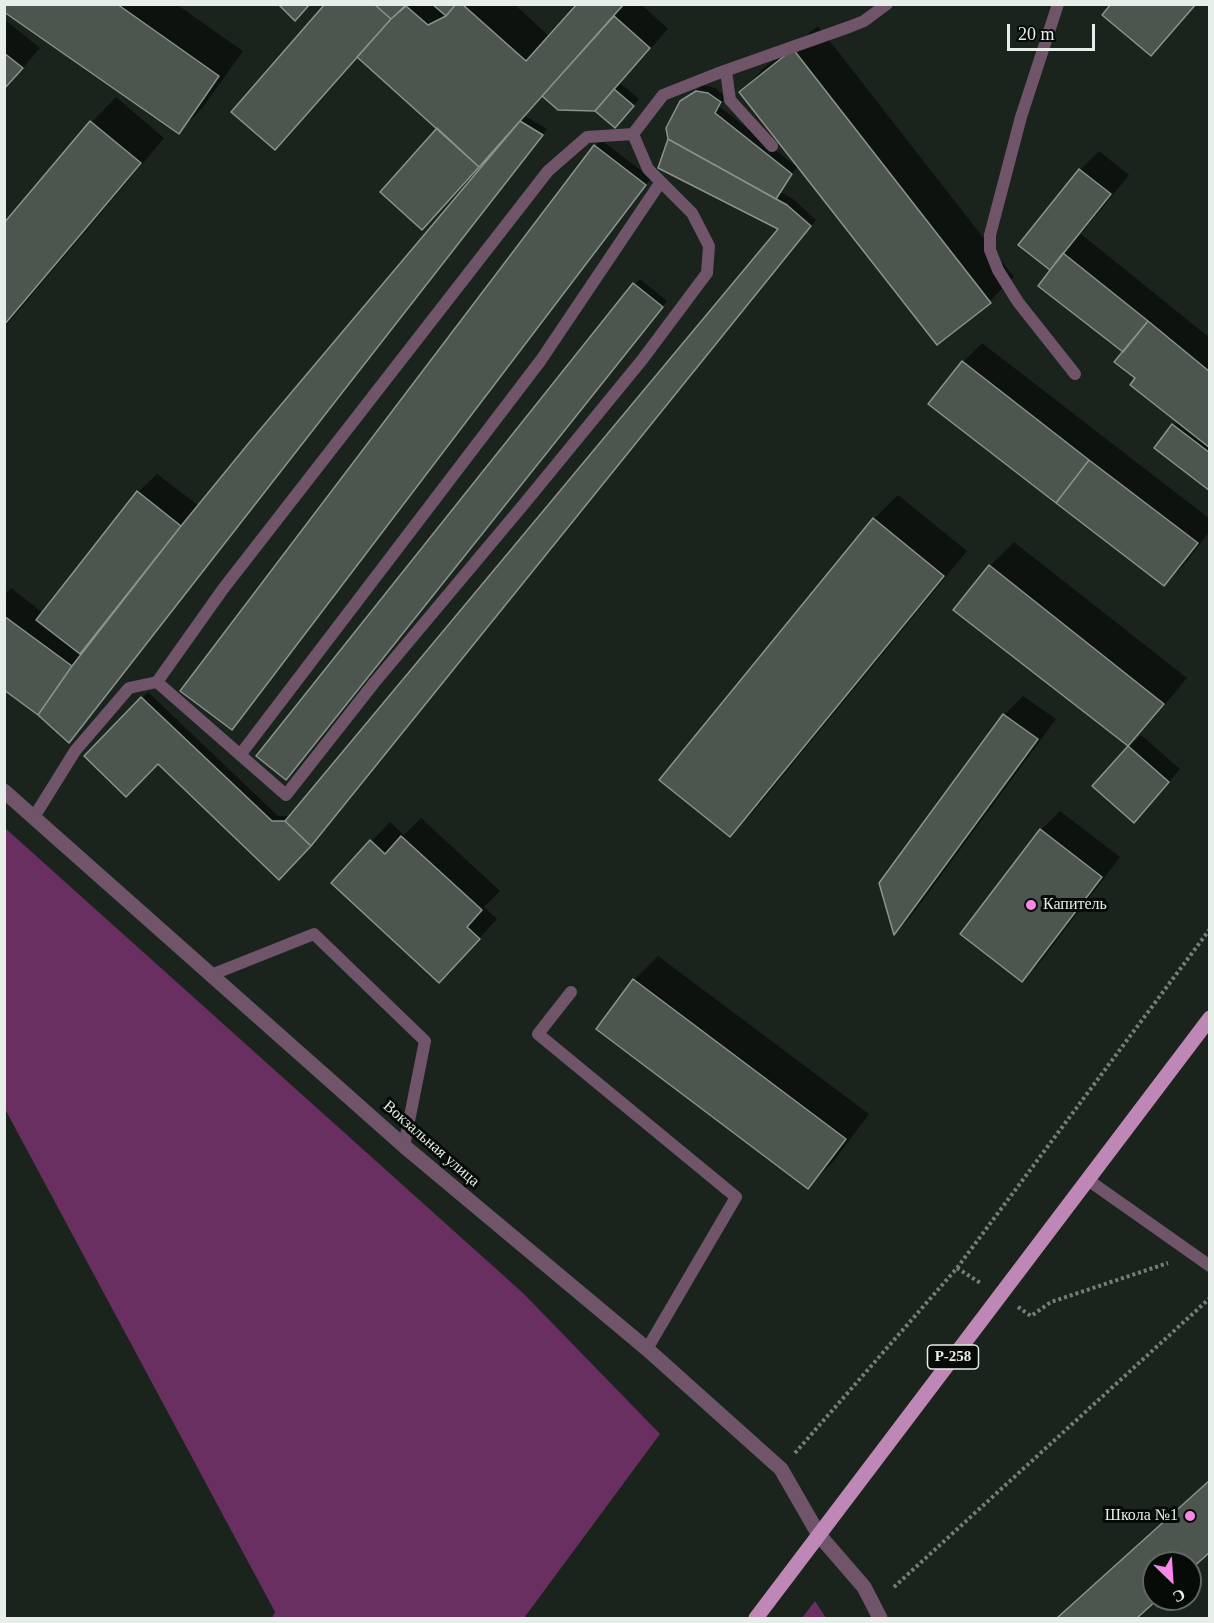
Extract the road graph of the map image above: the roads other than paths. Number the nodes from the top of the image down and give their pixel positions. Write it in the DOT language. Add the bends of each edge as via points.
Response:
graph roads {
  1 [pos="887,4"];
  2 [pos="1058,4"];
  3 [pos="726,71"];
  4 [pos="633,134"];
  5 [pos="772,146"];
  6 [pos="660,183"];
  7 [pos="1075,374"];
  8 [pos="157,682"];
  9 [pos="240,755"];
  10 [pos="4,791"];
  11 [pos="34,817"];
  12 [pos="211,975"];
  13 [pos="571,992"];
  14 [pos="1209,1018"];
  15 [pos="404,1146"];
  16 [pos="1088,1180"];
  17 [pos="1209,1265"];
  18 [pos="647,1349"];
  19 [pos="819,1534"];
  20 [pos="756,1618"];
  21 [pos="881,1618"];
  1 -- 3 [label="lane" via="864,21"];
  2 -- 7 [label="lane" via="1021,117 990,235 990,250 1018,302"];
  3 -- 4 [label="lane" via="663,95"];
  3 -- 5 [label="lane" via="730,100"];
  4 -- 6 [label="lane" via="648,169"];
  4 -- 8 [label="lane" via="587,137 548,171 223,589"];
  6 -- 9 [label="lane" via="541,360"];
  6 -- 9 [label="lane" via="692,213 709,246 707,273 694,291 286,795"];
  8 -- 9 [label="lane"];
  8 -- 11 [label="lane" via="129,688 75,751"];
  10 -- 11 [label="street, Вокзальная улица"];
  11 -- 12 [label="street, Вокзальная улица"];
  12 -- 15 [label="street, Вокзальная улица"];
  12 -- 15 [label="lane" via="314,934 425,1041"];
  13 -- 18 [label="lane" via="538,1034 736,1197"];
  14 -- 16 [label="main road, Р-258"];
  15 -- 18 [label="street, Вокзальная улица"];
  16 -- 17 [label="lane"];
  16 -- 19 [label="main road, Р-258"];
  18 -- 19 [label="street, Вокзальная улица" via="781,1469"];
  19 -- 20 [label="main road, Р-258"];
  19 -- 21 [label="street, Вокзальная улица" via="864,1587"];
}
